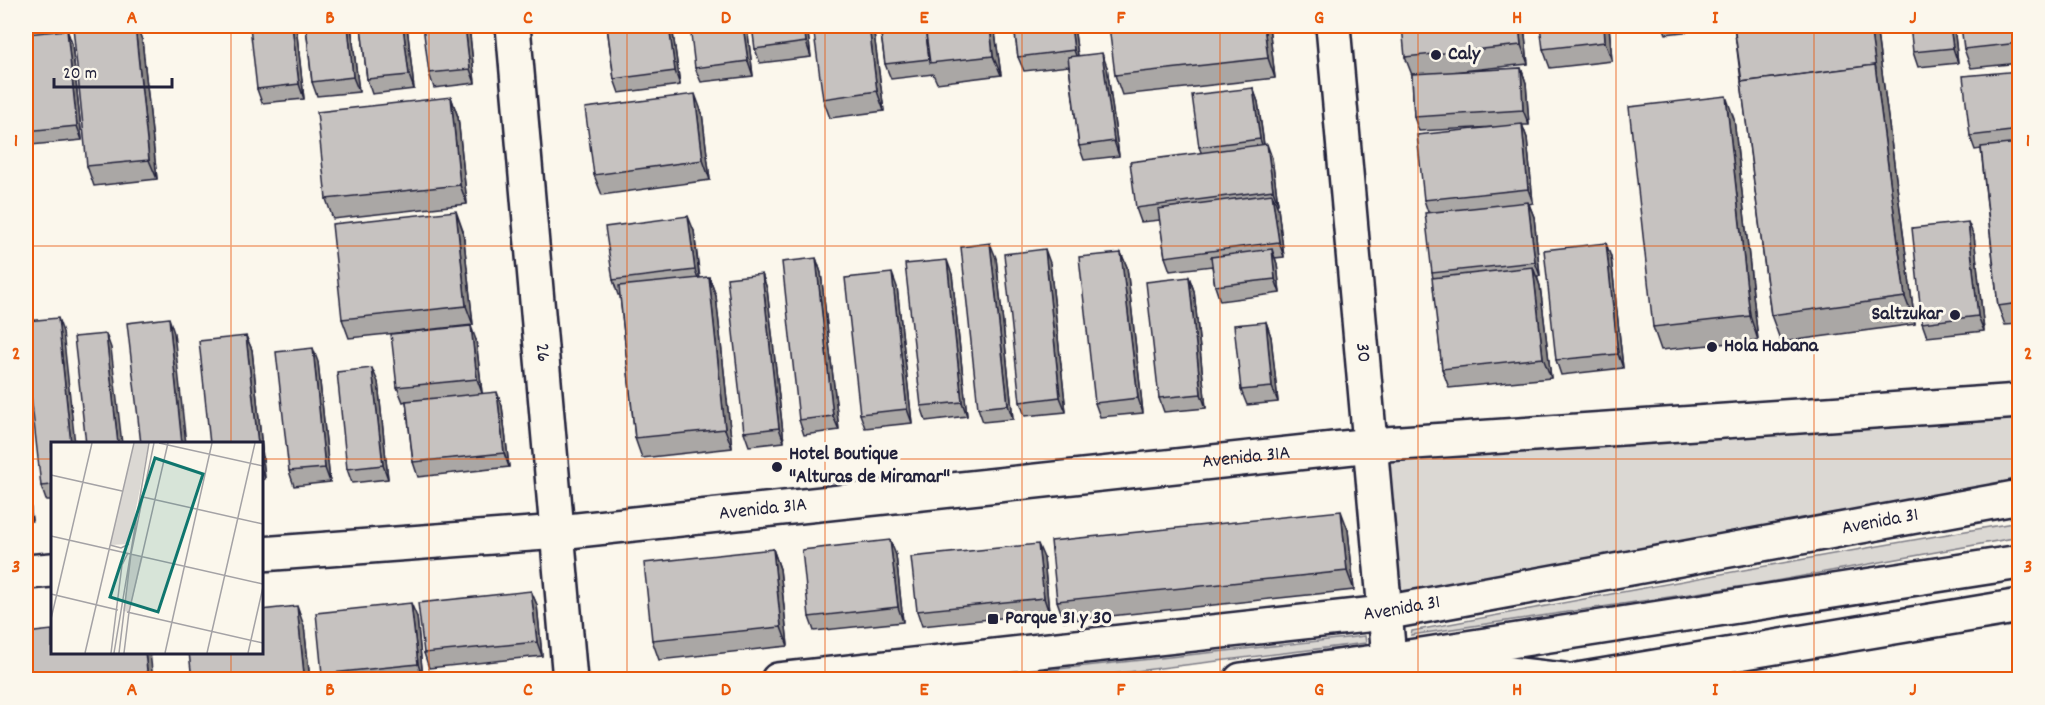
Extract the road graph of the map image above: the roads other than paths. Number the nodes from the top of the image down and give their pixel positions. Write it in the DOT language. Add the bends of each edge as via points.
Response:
graph roads {
  1 [pos="513,26"];
  2 [pos="1333,26"];
  3 [pos="2019,401"];
  4 [pos="1371,445"];
  5 [pos="2019,496"];
  6 [pos="559,531"];
  7 [pos="262,554"];
  8 [pos="2019,562"];
  9 [pos="51,570"];
  10 [pos="26,572"];
  11 [pos="2019,606"];
  12 [pos="1384,613"];
  13 [pos="1390,670"];
  14 [pos="1253,679"];
  15 [pos="570,680"];
  16 [pos="778,680"];
  17 [pos="1563,680"];
  18 [pos="1577,680"];
  1 -- 6 [label="street, 26"];
  2 -- 4 [label="street, 30"];
  3 -- 4 [label="street"];
  4 -- 6 [label="street, Avenida 31A"];
  4 -- 12 [label="street, 30"];
  5 -- 12 [label="street, Avenida 31"];
  6 -- 7 [label="street, Avenida 31A"];
  6 -- 15 [label="street, 26"];
  8 -- 13 [label="street"];
  9 -- 10 [label="street"];
  11 -- 18 [label="street"];
  12 -- 13 [label="street, 30"];
  12 -- 16 [label="street, Avenida 31"];
  13 -- 14 [label="street"];
  13 -- 17 [label="street"];
}
